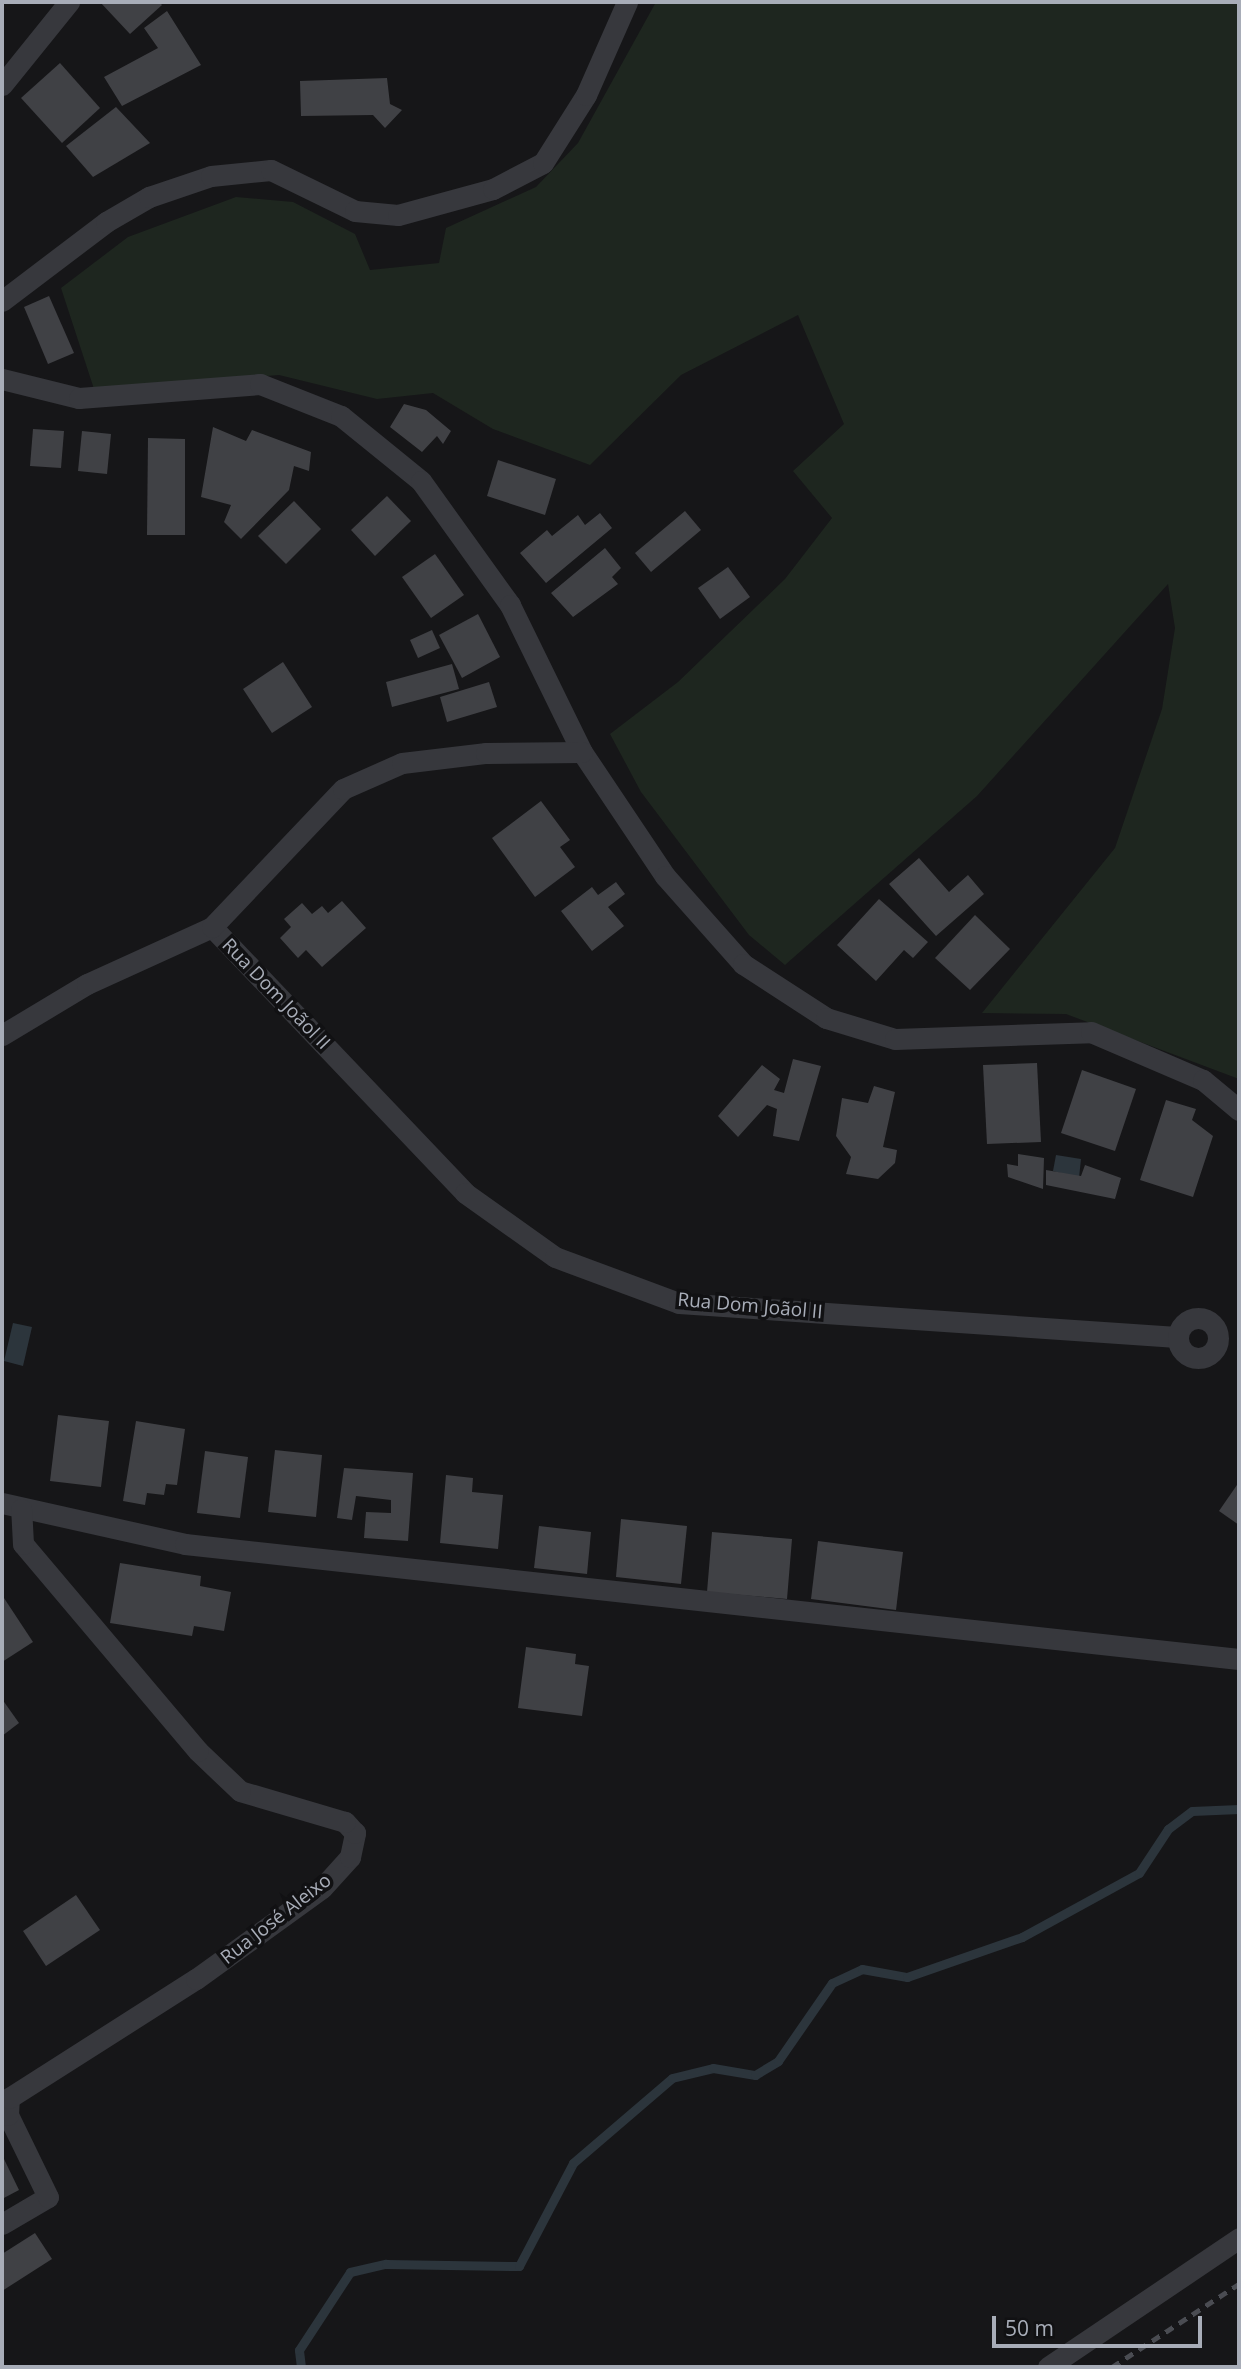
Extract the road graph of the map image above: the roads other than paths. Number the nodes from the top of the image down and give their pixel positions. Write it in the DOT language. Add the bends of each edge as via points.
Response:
graph roads {
  1 [pos="69,2"];
  2 [pos="627,2"];
  3 [pos="2,85"];
  4 [pos="2,301"];
  5 [pos="2,379"];
  6 [pos="582,752"];
  7 [pos="212,927"];
  8 [pos="2,1035"];
  9 [pos="1239,1110"];
  10 [pos="1177,1337"];
  11 [pos="11,1506"];
  12 [pos="1239,1659"];
  13 [pos="2,2224"];
  14 [pos="1239,2238"];
  15 [pos="1048,2367"];
  1 -- 3 [label="street"];
  2 -- 4 [label="street" via="586,95 543,163 494,189 398,215 355,211 271,170 211,176 149,198 106,222"];
  5 -- 6 [label="street" via="79,398 260,384 341,416 421,481 510,606"];
  6 -- 7 [label="street" via="486,752 402,763 343,789"];
  6 -- 9 [label="street" via="665,876 743,964 826,1018 895,1039 999,1031 1091,1032 1203,1080"];
  7 -- 8 [label="street" via="87,984"];
  7 -- 10 [label="street, Rua Dom Joãol II" via="466,1193 555,1257 679,1303"];
  11 -- 12 [label="street" via="185,1544"];
  11 -- 13 [label="street, Rua José Aleixo" via="23,1544 198,1751 240,1791 345,1822 355,1833 350,1857 322,1888 196,1979 9,2098 8,2115 48,2197"];
  14 -- 15 [label="street"];
}
